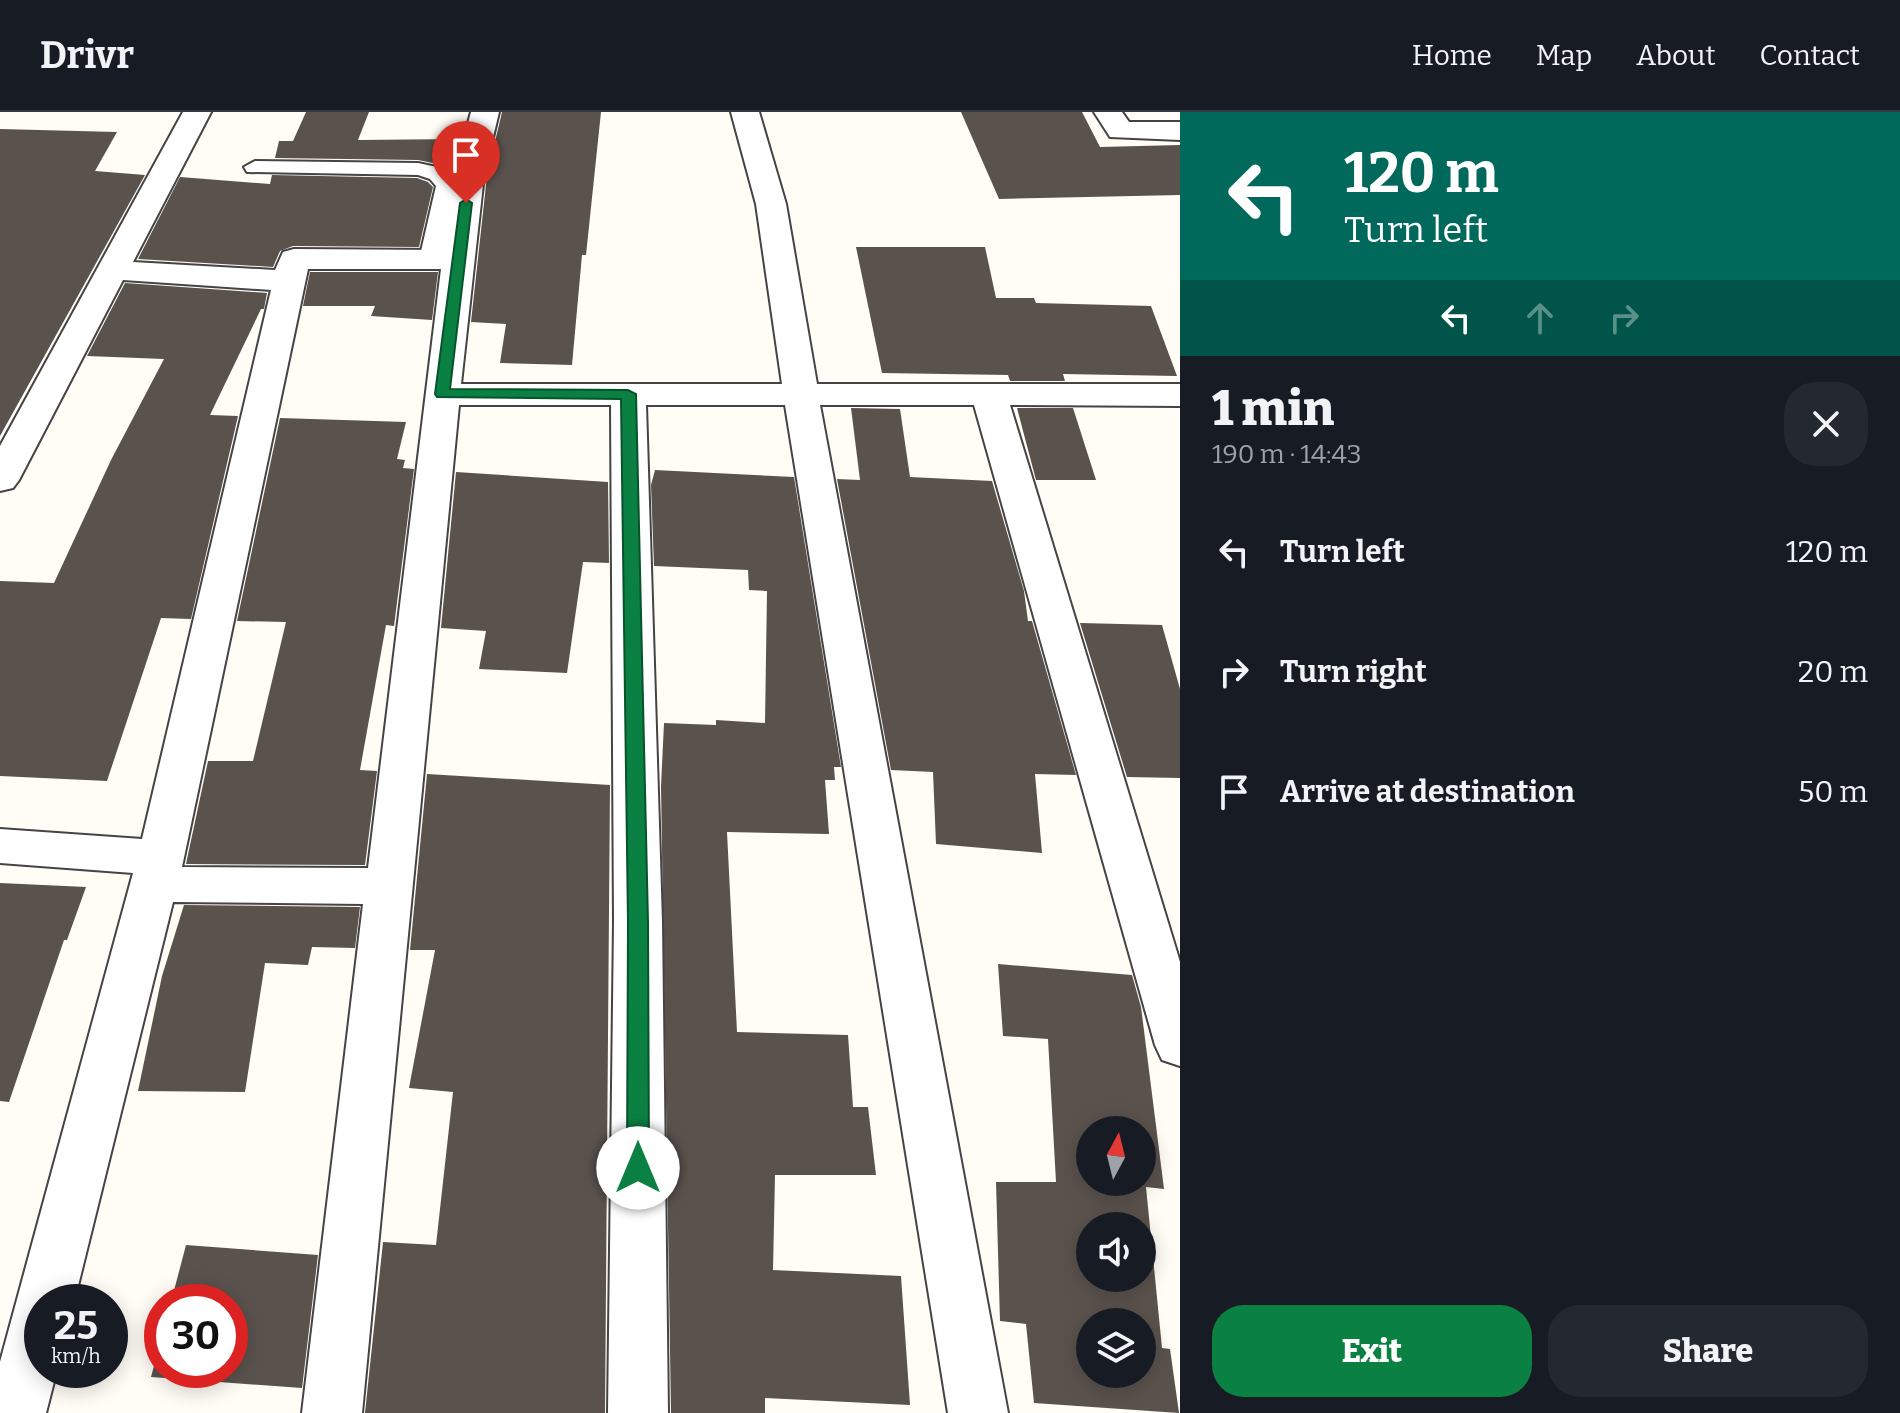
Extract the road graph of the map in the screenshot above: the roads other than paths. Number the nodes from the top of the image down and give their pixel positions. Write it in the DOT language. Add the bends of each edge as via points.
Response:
graph roads {
  1 [pos="197,112"];
  2 [pos="485,112"];
  3 [pos="745,112"];
  4 [pos="1108,112"];
  5 [pos="1180,131"];
  6 [pos="255,167"];
  7 [pos="445,260"];
  8 [pos="113,270"];
  9 [pos="290,281"];
  10 [pos="442,394"];
  11 [pos="628,394"];
  12 [pos="801,395"];
  13 [pos="989,395"];
  14 [pos="1180,395"];
  15 [pos="0,480"];
  16 [pos="0,846"];
  17 [pos="157,871"];
  18 [pos="389,886"];
  19 [pos="1180,1045"];
  20 [pos="50,1284"];
  21 [pos="24,1383"];
  22 [pos="16,1413"];
  23 [pos="332,1413"];
  24 [pos="638,1413"];
  25 [pos="978,1413"];
  1 -- 8 [label="street"];
  2 -- 7 [label="street"];
  3 -- 12 [label="street" via="771,204"];
  4 -- 5 [label="street" via="1120,131"];
  6 -- 7 [label="lane" via="418,169 438,174 447,186"];
  7 -- 9 [label="street" via="294,259"];
  7 -- 10 [label="street"];
  8 -- 9 [label="street"];
  8 -- 15 [label="street"];
  9 -- 17 [label="street"];
  10 -- 11 [label="street"];
  10 -- 18 [label="street"];
  11 -- 12 [label="street"];
  11 -- 24 [label="street" via="638,922"];
  12 -- 13 [label="street"];
  12 -- 25 [label="street"];
  13 -- 14 [label="street"];
  13 -- 19 [label="street"];
  16 -- 17 [label="street"];
  17 -- 18 [label="street"];
  17 -- 20 [label="street"];
  18 -- 23 [label="street"];
  21 -- 22 [label="street"];
}
